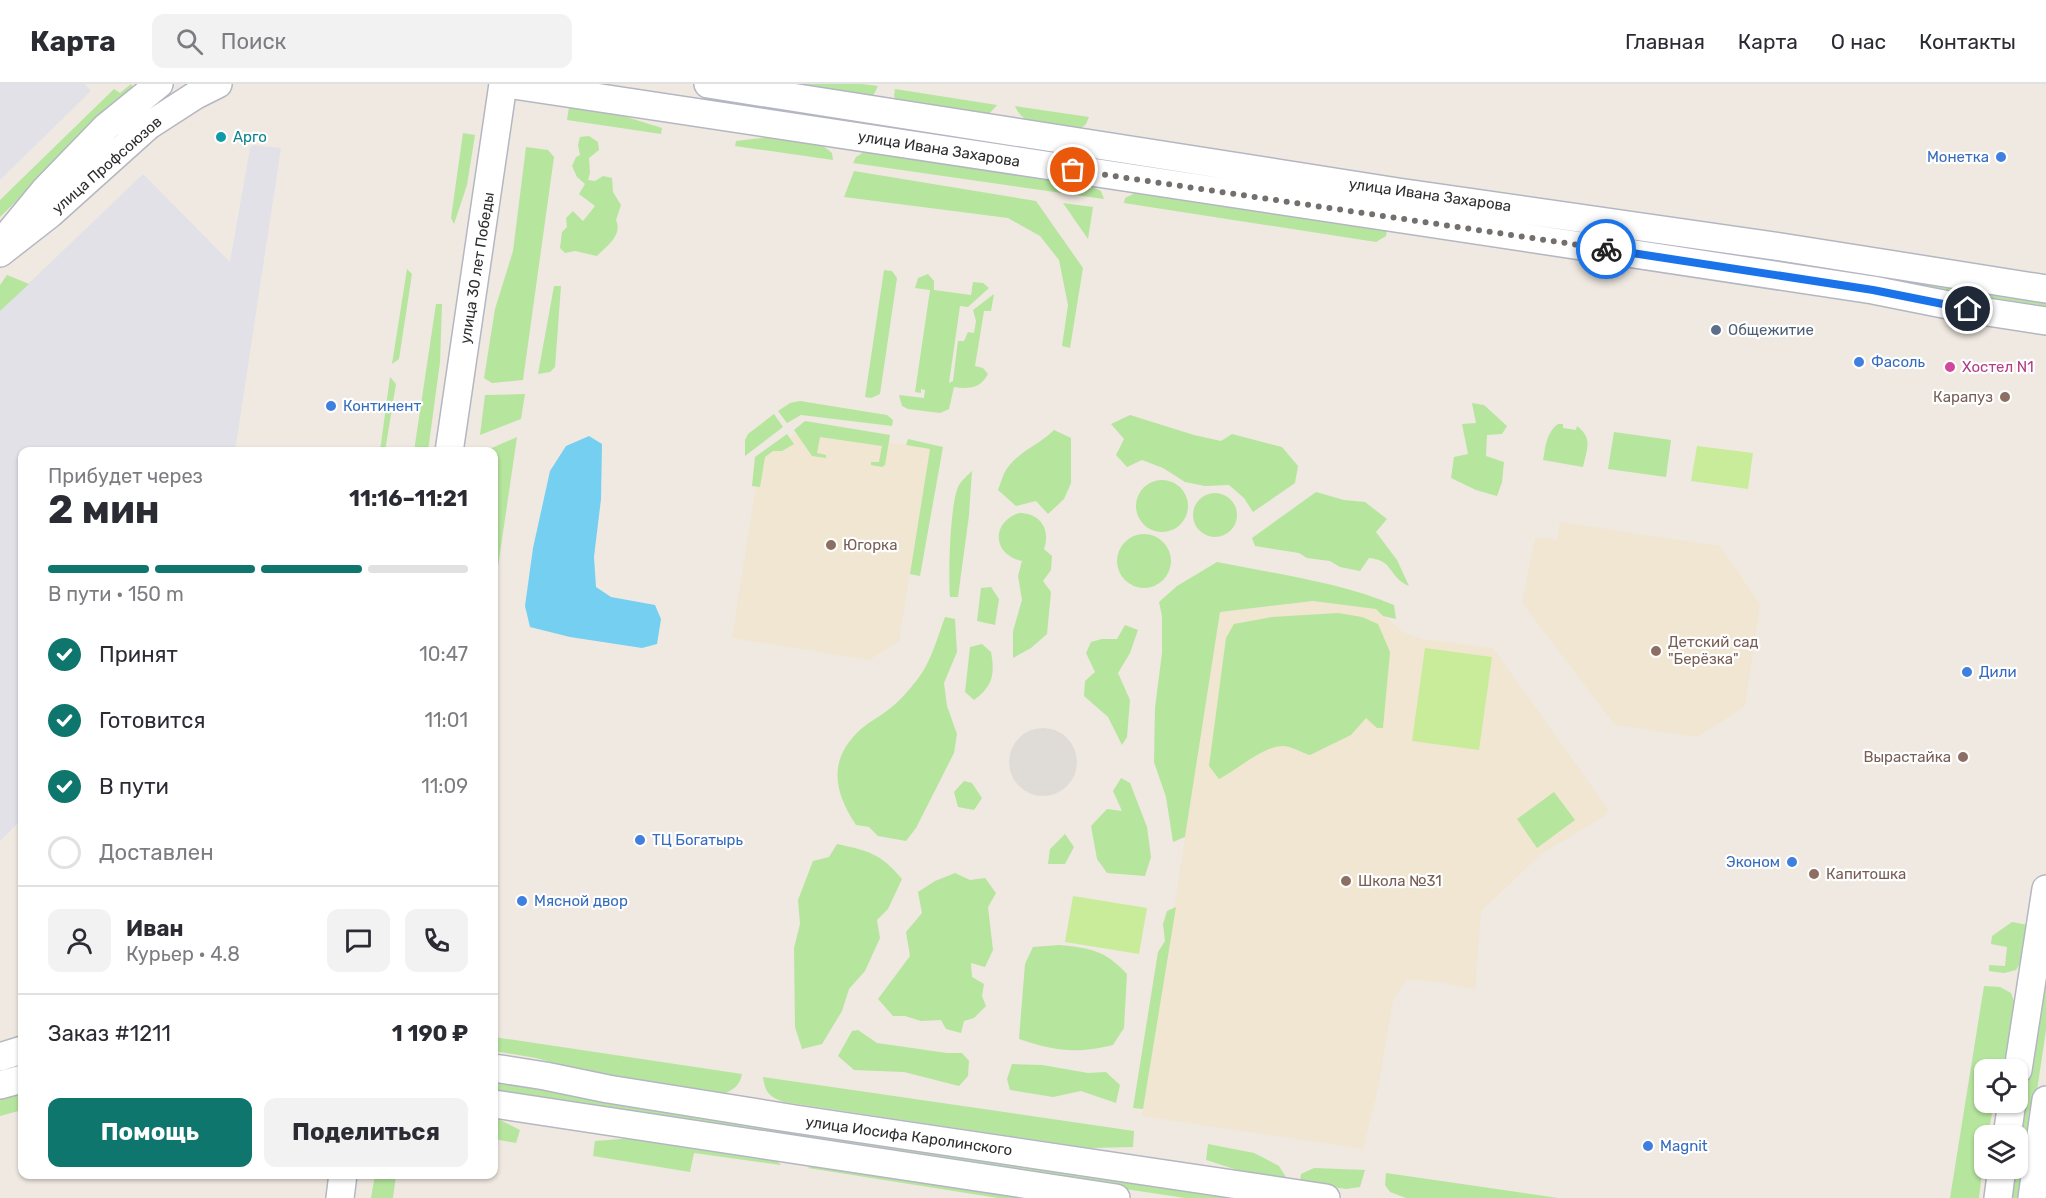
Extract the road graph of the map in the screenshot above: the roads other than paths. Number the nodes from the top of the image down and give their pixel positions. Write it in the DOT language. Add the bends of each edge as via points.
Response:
graph roads {
  1 [pos="159,84"];
  2 [pos="218,84"];
  3 [pos="503,84"];
  4 [pos="508,84"];
  5 [pos="708,84"];
  6 [pos="0,244"];
  7 [pos="0,253"];
  8 [pos="2046,289"];
  9 [pos="2046,321"];
  10 [pos="450,447"];
  11 [pos="2046,889"];
  12 [pos="18,1051"];
  13 [pos="0,1057"];
  14 [pos="2020,1059"];
  15 [pos="498,1069"];
  16 [pos="18,1080"];
  17 [pos="0,1085"];
  18 [pos="2046,1100"];
  19 [pos="498,1105"];
  20 [pos="342,1179"];
  21 [pos="2001,1179"];
  22 [pos="340,1198"];
  23 [pos="1116,1198"];
  24 [pos="1326,1198"];
  25 [pos="1998,1198"];
  26 [pos="2032,1198"];
  1 -- 6 [label="main road, улица Профсоюзов" via="106,127"];
  2 -- 7 [label="main road, улица Профсоюзов" via="148,126"];
  3 -- 10 [label="main road, улица 30 лет Победы"];
  4 -- 9 [label="main road, улица Ивана Захарова" via="1873,290"];
  5 -- 8 [label="main road, улица Ивана Захарова"];
  11 -- 14 [label="main road"];
  12 -- 13 [label="main road"];
  15 -- 24 [label="main road, улица Иосифа Каролинского" via="795,1119"];
  16 -- 17 [label="main road"];
  18 -- 26 [label="main road"];
  19 -- 23 [label="main road, улица Иосифа Каролинского"];
  20 -- 22 [label="main road"];
  21 -- 25 [label="main road"];
}
